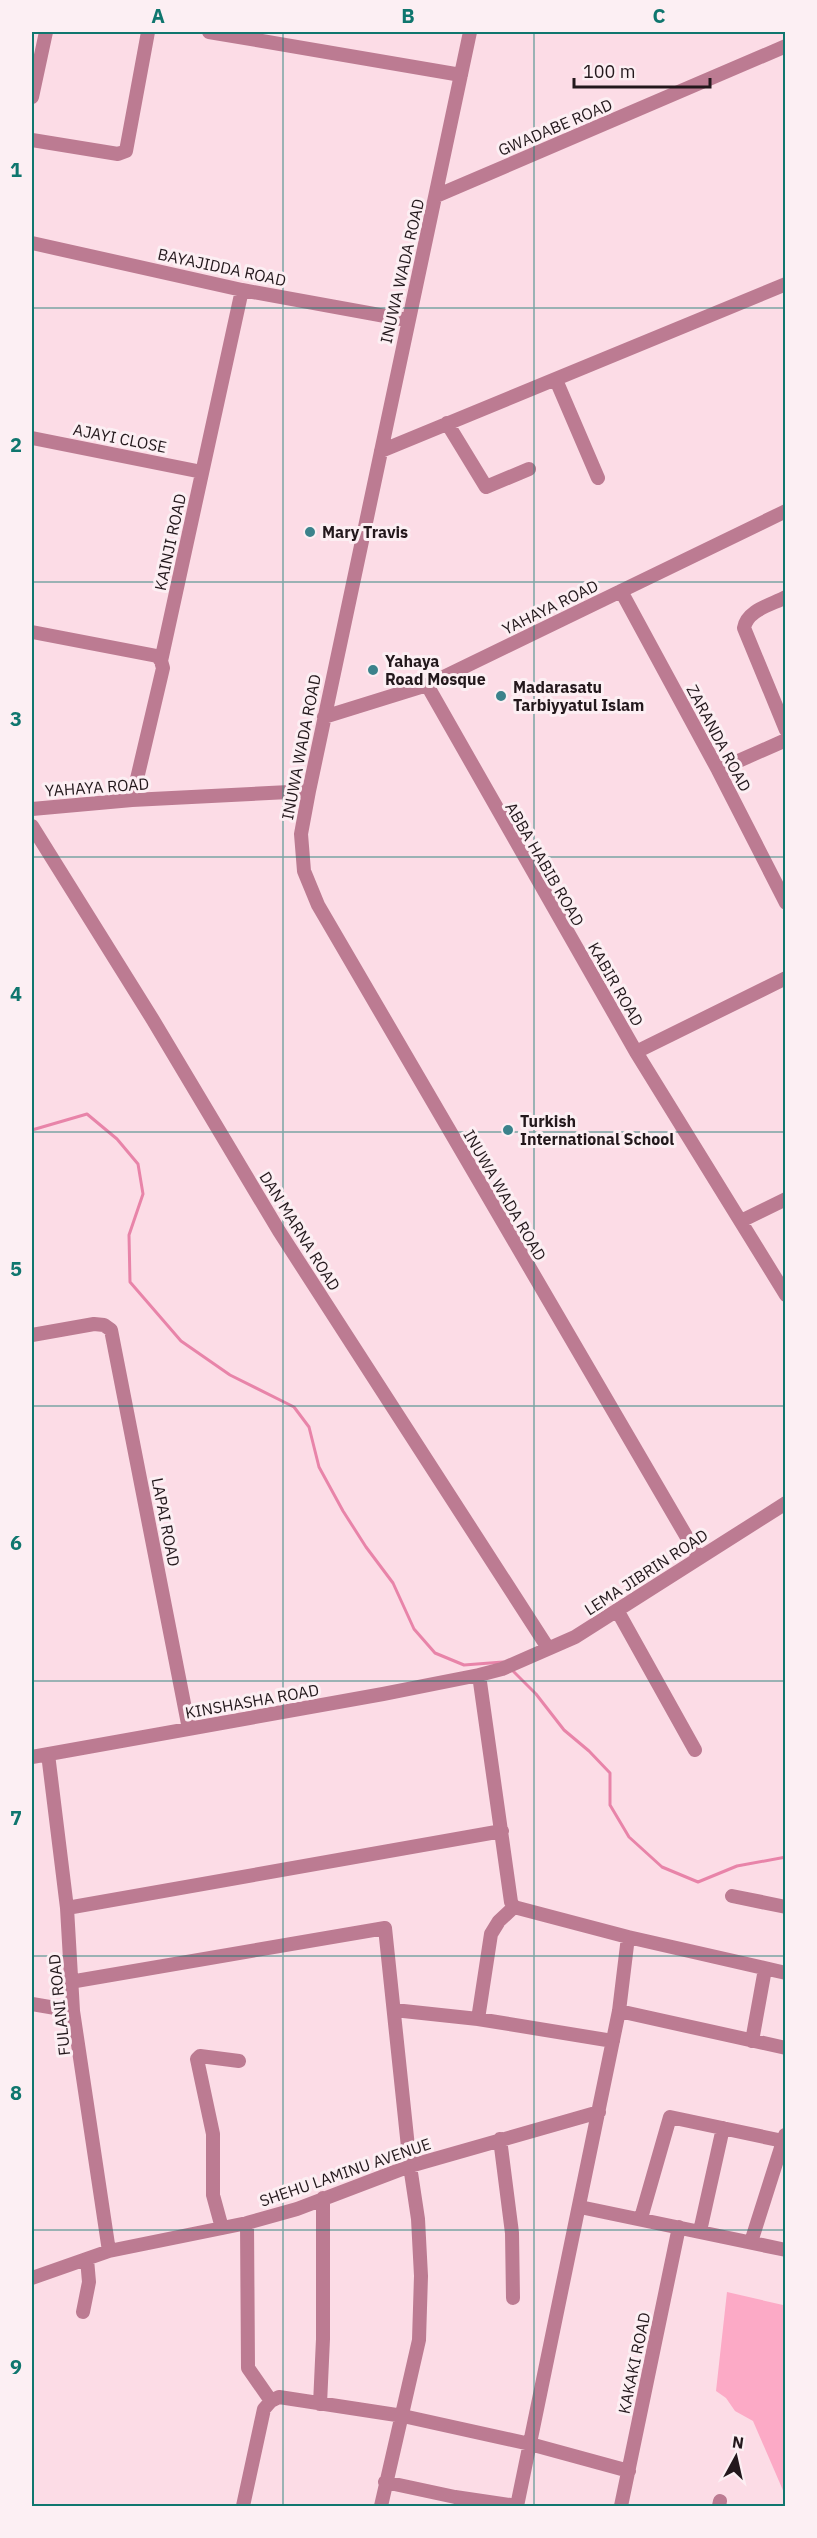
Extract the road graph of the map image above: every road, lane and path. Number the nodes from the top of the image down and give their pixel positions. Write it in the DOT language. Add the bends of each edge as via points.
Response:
graph roads {
  1 [pos="46,32"];
  2 [pos="148,32"];
  3 [pos="209,32"];
  4 [pos="470,32"];
  5 [pos="786,46"];
  6 [pos="461,75"];
  7 [pos="32,97"];
  8 [pos="32,140"];
  9 [pos="436,196"];
  10 [pos="32,243"];
  11 [pos="786,284"];
  12 [pos="242,290"];
  13 [pos="407,320"];
  14 [pos="556,380"];
  15 [pos="447,423"];
  16 [pos="32,438"];
  17 [pos="381,452"];
  18 [pos="529,469"];
  19 [pos="202,472"];
  20 [pos="598,478"];
  21 [pos="786,511"];
  22 [pos="621,591"];
  23 [pos="786,597"];
  24 [pos="32,632"];
  25 [pos="161,660"];
  26 [pos="427,685"];
  27 [pos="324,717"];
  28 [pos="786,730"];
  29 [pos="786,740"];
  30 [pos="718,770"];
  31 [pos="309,791"];
  32 [pos="487,796"];
  33 [pos="132,800"];
  34 [pos="32,809"];
  35 [pos="32,826"];
  36 [pos="786,903"];
  37 [pos="786,978"];
  38 [pos="636,1052"];
  39 [pos="786,1199"];
  40 [pos="741,1221"];
  41 [pos="786,1295"];
  42 [pos="32,1335"];
  43 [pos="786,1503"];
  44 [pos="699,1558"];
  45 [pos="617,1610"];
  46 [pos="549,1648"];
  47 [pos="502,1669"];
  48 [pos="479,1675"];
  49 [pos="189,1729"];
  50 [pos="695,1750"];
  51 [pos="48,1754"];
  52 [pos="32,1757"];
  53 [pos="502,1831"];
  54 [pos="732,1896"];
  55 [pos="514,1907"];
  56 [pos="786,1907"];
  57 [pos="67,1908"];
  58 [pos="628,1937"];
  59 [pos="765,1969"];
  60 [pos="786,1972"];
  61 [pos="70,1982"];
  62 [pos="32,2004"];
  63 [pos="394,2010"];
  64 [pos="73,2011"];
  65 [pos="619,2012"];
  66 [pos="478,2019"];
  67 [pos="613,2041"];
  68 [pos="752,2041"];
  69 [pos="786,2048"];
  70 [pos="239,2061"];
  71 [pos="599,2112"];
  72 [pos="723,2128"];
  73 [pos="784,2137"];
  74 [pos="500,2139"];
  75 [pos="410,2166"];
  76 [pos="780,2174"];
  77 [pos="323,2198"];
  78 [pos="580,2207"];
  79 [pos="640,2218"];
  80 [pos="247,2223"];
  81 [pos="679,2227"];
  82 [pos="222,2228"];
  83 [pos="700,2231"];
  84 [pos="752,2242"];
  85 [pos="786,2250"];
  86 [pos="109,2251"];
  87 [pos="87,2259"];
  88 [pos="32,2274"];
  89 [pos="513,2298"];
  90 [pos="83,2312"];
  91 [pos="270,2401"];
  92 [pos="320,2404"];
  93 [pos="403,2416"];
  94 [pos="530,2444"];
  95 [pos="629,2471"];
  96 [pos="385,2482"];
  97 [pos="243,2506"];
  98 [pos="381,2506"];
  99 [pos="517,2506"];
  100 [pos="621,2506"];
  1 -- 7 [label="street"];
  2 -- 8 [label="street" via="126,151 118,154"];
  3 -- 6 [label="street"];
  4 -- 6 [label="street, INUWA WADA ROAD"];
  5 -- 9 [label="street, GWADABE ROAD"];
  6 -- 9 [label="street, INUWA WADA ROAD"];
  9 -- 13 [label="street, INUWA WADA ROAD"];
  10 -- 12 [label="street, BAYAJIDDA ROAD"];
  11 -- 14 [label="street"];
  12 -- 13 [label="street, BAYAJIDDA ROAD"];
  12 -- 19 [label="street, KAINJI ROAD"];
  13 -- 17 [label="street, INUWA WADA ROAD"];
  14 -- 15 [label="street"];
  14 -- 20 [label="street"];
  15 -- 17 [label="street"];
  15 -- 18 [label="street" via="486,487"];
  16 -- 19 [label="street, AJAYI CLOSE"];
  17 -- 27 [label="street, INUWA WADA ROAD"];
  19 -- 25 [label="street, KAINJI ROAD"];
  21 -- 22 [label="street, YAHAYA ROAD"];
  22 -- 26 [label="street, YAHAYA ROAD"];
  22 -- 30 [label="street, ZARANDA ROAD"];
  23 -- 28 [label="street" via="750,614 744,628"];
  24 -- 25 [label="street" via="157,656"];
  25 -- 33 [label="street, KAINJI ROAD" via="163,668"];
  26 -- 27 [label="street, YAHAYA ROAD"];
  26 -- 38 [label="street, KABIR ROAD"];
  27 -- 31 [label="street, INUWA WADA ROAD"];
  29 -- 30 [label="street"];
  30 -- 36 [label="street, ZARANDA ROAD"];
  31 -- 33 [label="street, YAHAYA ROAD"];
  31 -- 44 [label="street, INUWA WADA ROAD" via="301,834 304,871 318,905"];
  32 -- 38 [label="street, ABBA HABIB ROAD"];
  33 -- 34 [label="street, YAHAYA ROAD"];
  35 -- 46 [label="street, DAN MARNA ROAD" via="279,1231"];
  37 -- 38 [label="street"];
  38 -- 40 [label="street, KABIR ROAD"];
  39 -- 40 [label="street"];
  40 -- 41 [label="street, KABIR ROAD"];
  42 -- 49 [label="street, LAPAI ROAD" via="94,1324 111,1330"];
  43 -- 44 [label="street, LEMA JIBRIN ROAD"];
  44 -- 45 [label="street, LEMA JIBRIN ROAD"];
  45 -- 46 [label="street, LEMA JIBRIN ROAD" via="575,1637"];
  45 -- 50 [label="street"];
  46 -- 47 [label="street, LEMA JIBRIN ROAD"];
  47 -- 48 [label="street, KINSHASHA ROAD"];
  48 -- 49 [label="street, KINSHASHA ROAD"];
  48 -- 53 [label="street"];
  49 -- 51 [label="street, KINSHASHA ROAD"];
  51 -- 52 [label="street, KINSHASHA ROAD"];
  51 -- 57 [label="street, FULANI ROAD"];
  53 -- 55 [label="street"];
  53 -- 57 [label="street"];
  54 -- 56 [label="street"];
  55 -- 58 [label="street"];
  55 -- 66 [label="street" via="491,1934"];
  57 -- 61 [label="street, FULANI ROAD"];
  58 -- 59 [label="street"];
  58 -- 65 [label="street"];
  59 -- 60 [label="street"];
  59 -- 68 [label="street"];
  61 -- 63 [label="street" via="385,1929"];
  61 -- 64 [label="street, FULANI ROAD"];
  62 -- 64 [label="street"];
  63 -- 66 [label="street"];
  63 -- 75 [label="street"];
  64 -- 86 [label="street, FULANI ROAD"];
  65 -- 67 [label="street"];
  65 -- 68 [label="street"];
  66 -- 67 [label="street"];
  67 -- 71 [label="street"];
  68 -- 69 [label="street"];
  70 -- 82 [label="street" via="200,2056 197,2059 213,2134 213,2195"];
  71 -- 74 [label="street, SHEHU LAMINU AVENUE"];
  71 -- 78 [label="street"];
  72 -- 73 [label="street"];
  72 -- 79 [label="street" via="670,2117"];
  72 -- 83 [label="street"];
  73 -- 76 [label="street"];
  74 -- 75 [label="street, SHEHU LAMINU AVENUE"];
  74 -- 89 [label="street" via="512,2233"];
  75 -- 77 [label="street, SHEHU LAMINU AVENUE"];
  75 -- 93 [label="street" via="421,2276 419,2340"];
  76 -- 84 [label="street"];
  77 -- 80 [label="street, SHEHU LAMINU AVENUE"];
  77 -- 92 [label="street"];
  78 -- 79 [label="street"];
  78 -- 94 [label="street"];
  79 -- 81 [label="street"];
  80 -- 82 [label="street, SHEHU LAMINU AVENUE"];
  80 -- 91 [label="street" via="248,2368"];
  81 -- 83 [label="street"];
  81 -- 95 [label="street, KAKAKI ROAD"];
  82 -- 86 [label="street, SHEHU LAMINU AVENUE"];
  83 -- 84 [label="street"];
  84 -- 85 [label="street"];
  86 -- 87 [label="street, SHEHU LAMINU AVENUE"];
  87 -- 88 [label="street, SHEHU LAMINU AVENUE"];
  87 -- 90 [label="street" via="89,2282"];
  91 -- 92 [label="street" via="279,2397"];
  91 -- 97 [label="street" via="264,2409"];
  92 -- 93 [label="street"];
  93 -- 94 [label="street"];
  93 -- 96 [label="street"];
  94 -- 95 [label="street"];
  94 -- 99 [label="street"];
  95 -- 100 [label="street, KAKAKI ROAD"];
  96 -- 98 [label="street"];
  96 -- 99 [label="street"];
}
